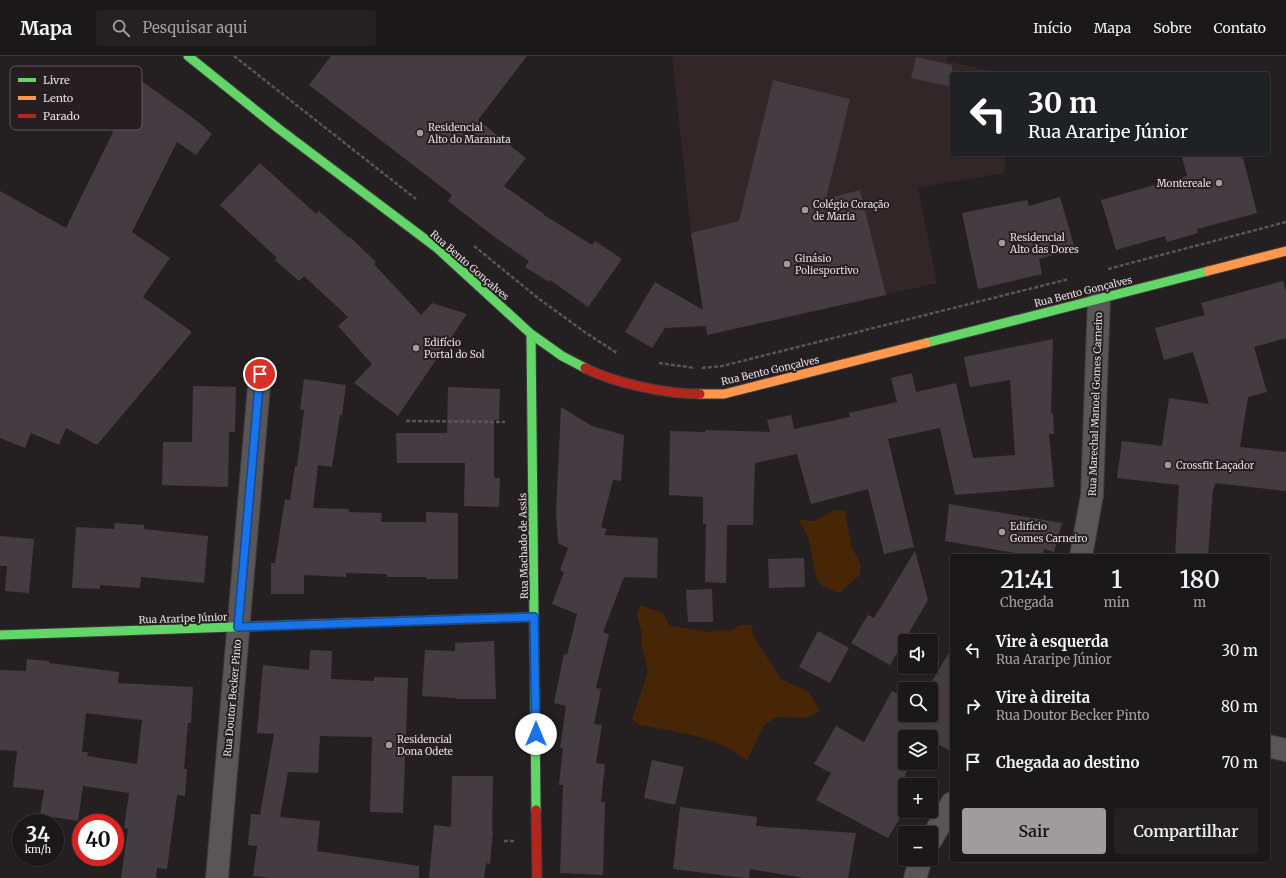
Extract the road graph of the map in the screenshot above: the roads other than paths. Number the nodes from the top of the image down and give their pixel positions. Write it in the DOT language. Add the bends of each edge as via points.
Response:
graph roads {
  1 [pos="188,56"];
  2 [pos="1286,251"];
  3 [pos="1099,299"];
  4 [pos="532,334"];
  5 [pos="260,374"];
  6 [pos="1081,554"];
  7 [pos="534,617"];
  8 [pos="238,627"];
  9 [pos="0,635"];
  10 [pos="1270,746"];
  11 [pos="1286,750"];
  12 [pos="950,806"];
  13 [pos="938,827"];
  14 [pos="918,866"];
  15 [pos="217,878"];
  16 [pos="537,878"];
  17 [pos="915,878"];
  1 -- 4 [label="street, Rua Bento Gonçalves" via="279,129 437,248"];
  2 -- 3 [label="street, Rua Bento Gonçalves"];
  3 -- 4 [label="street, Rua Bento Gonçalves" via="724,394 683,394 598,375 562,356"];
  3 -- 6 [label="street, Rua Marechal Manoel Gomes Carneiro" via="1092,495"];
  4 -- 7 [label="street, Rua Machado de Assis"];
  5 -- 8 [label="street, Rua Doutor Becker Pinto"];
  7 -- 8 [label="street, Rua Araripe Júnior"];
  7 -- 16 [label="street, Rua Machado de Assis"];
  8 -- 9 [label="street, Rua Araripe Júnior"];
  8 -- 15 [label="street, Rua Doutor Becker Pinto"];
  10 -- 11 [label="street"];
  12 -- 13 [label="street"];
  14 -- 17 [label="street"];
}
